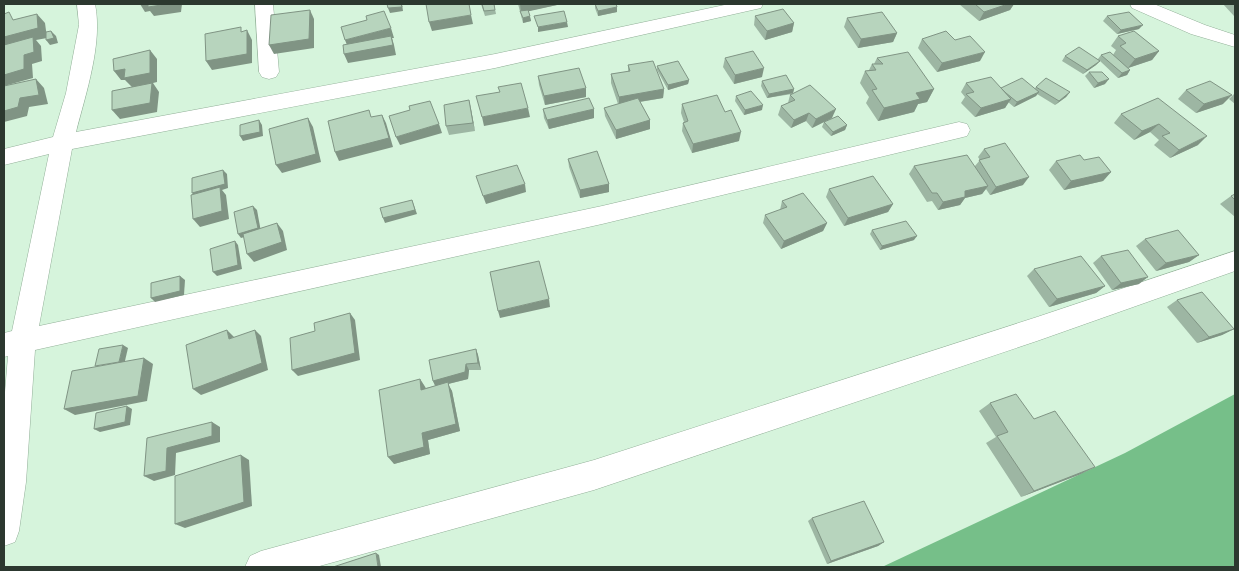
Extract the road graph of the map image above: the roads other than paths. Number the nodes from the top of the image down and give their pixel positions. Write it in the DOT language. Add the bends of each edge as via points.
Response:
graph roads {
  1 [pos="86,4"];
  2 [pos="264,4"];
  3 [pos="754,4"];
  4 [pos="1139,4"];
  5 [pos="1235,41"];
  6 [pos="269,72"];
  7 [pos="960,130"];
  8 [pos="62,143"];
  9 [pos="4,156"];
  10 [pos="1235,261"];
  11 [pos="14,343"];
  12 [pos="4,531"];
  13 [pos="261,567"];
  1 -- 8 [label="street" via="88,25 76,93"];
  2 -- 6 [label="street"];
  3 -- 8 [label="street" via="487,63"];
  4 -- 5 [label="street" via="1190,27"];
  7 -- 11 [label="street" via="602,215"];
  8 -- 9 [label="street"];
  8 -- 11 [label="street"];
  10 -- 13 [label="street" via="594,476"];
  11 -- 12 [label="street" via="11,482"];
}
